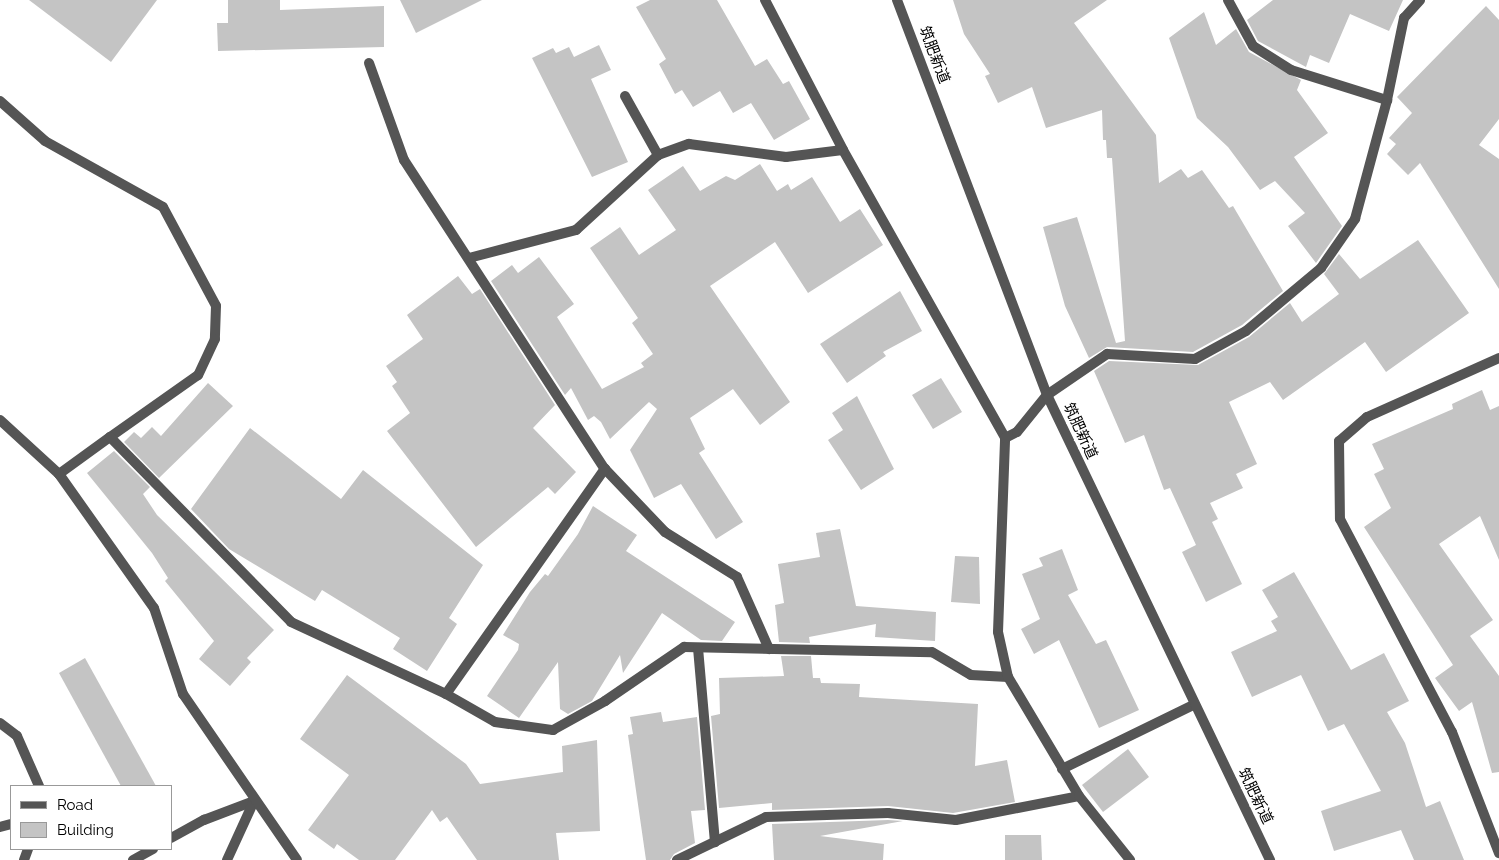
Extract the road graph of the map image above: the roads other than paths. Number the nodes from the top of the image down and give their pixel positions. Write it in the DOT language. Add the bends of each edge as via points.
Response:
graph roads {
  1 [pos="765,0"];
  2 [pos="897,0"];
  3 [pos="1228,0"];
  4 [pos="1420,0"];
  5 [pos="369,63"];
  6 [pos="625,96"];
  7 [pos="1387,100"];
  8 [pos="0,101"];
  9 [pos="843,150"];
  10 [pos="658,155"];
  11 [pos="469,258"];
  12 [pos="1499,358"];
  13 [pos="1047,395"];
  14 [pos="0,420"];
  15 [pos="110,437"];
  16 [pos="1005,438"];
  17 [pos="605,469"];
  18 [pos="59,474"];
  19 [pos="698,648"];
  20 [pos="769,649"];
  21 [pos="1008,677"];
  22 [pos="446,694"];
  23 [pos="1193,705"];
  24 [pos="0,723"];
  25 [pos="1062,769"];
  26 [pos="39,785"];
  27 [pos="1079,796"];
  28 [pos="254,801"];
  29 [pos="1499,827"];
  30 [pos="1488,830"];
  31 [pos="172,837"];
  32 [pos="715,842"];
  33 [pos="150,850"];
  34 [pos="1499,853"];
  35 [pos="133,860"];
  36 [pos="227,860"];
  37 [pos="297,860"];
  38 [pos="676,860"];
  39 [pos="1130,860"];
  40 [pos="1270,860"];
  1 -- 9 [label="street"];
  2 -- 13 [label="street, 筑肥新道"];
  3 -- 7 [label="street" via="1253,46 1291,70"];
  4 -- 7 [label="street" via="1404,18"];
  5 -- 11 [label="street" via="404,160"];
  6 -- 10 [label="street"];
  7 -- 13 [label="street" via="1355,219 1321,268 1246,331 1195,359 1107,354"];
  8 -- 15 [label="street" via="45,142 163,207 216,306 215,338 198,375"];
  9 -- 10 [label="street" via="786,157 689,144"];
  9 -- 16 [label="street"];
  10 -- 11 [label="street" via="576,230"];
  11 -- 17 [label="street"];
  12 -- 30 [label="street" via="1366,416 1339,442 1340,519 1452,732"];
  13 -- 16 [label="street" via="1017,432"];
  13 -- 23 [label="street, 筑肥新道"];
  14 -- 18 [label="street"];
  15 -- 18 [label="street"];
  15 -- 22 [label="street" via="291,622"];
  16 -- 21 [label="street" via="998,632"];
  17 -- 20 [label="street" via="665,532 737,577"];
  17 -- 22 [label="street"];
  18 -- 28 [label="street" via="154,608 183,694"];
  19 -- 20 [label="street"];
  19 -- 22 [label="street" via="684,647 605,701 553,730 495,722"];
  19 -- 32 [label="street"];
  20 -- 21 [label="street" via="932,652 970,675"];
  21 -- 25 [label="street"];
  23 -- 25 [label="street"];
  23 -- 40 [label="street, 筑肥新道"];
  24 -- 26 [label="street" via="17,736"];
  25 -- 27 [label="street"];
  27 -- 32 [label="street" via="956,820 888,812 766,817"];
  27 -- 39 [label="street"];
  28 -- 31 [label="street" via="204,820"];
  28 -- 36 [label="street"];
  28 -- 37 [label="street"];
  29 -- 30 [label="street"];
  30 -- 34 [label="street"];
  32 -- 38 [label="street"];
  33 -- 35 [label="street"];
}
